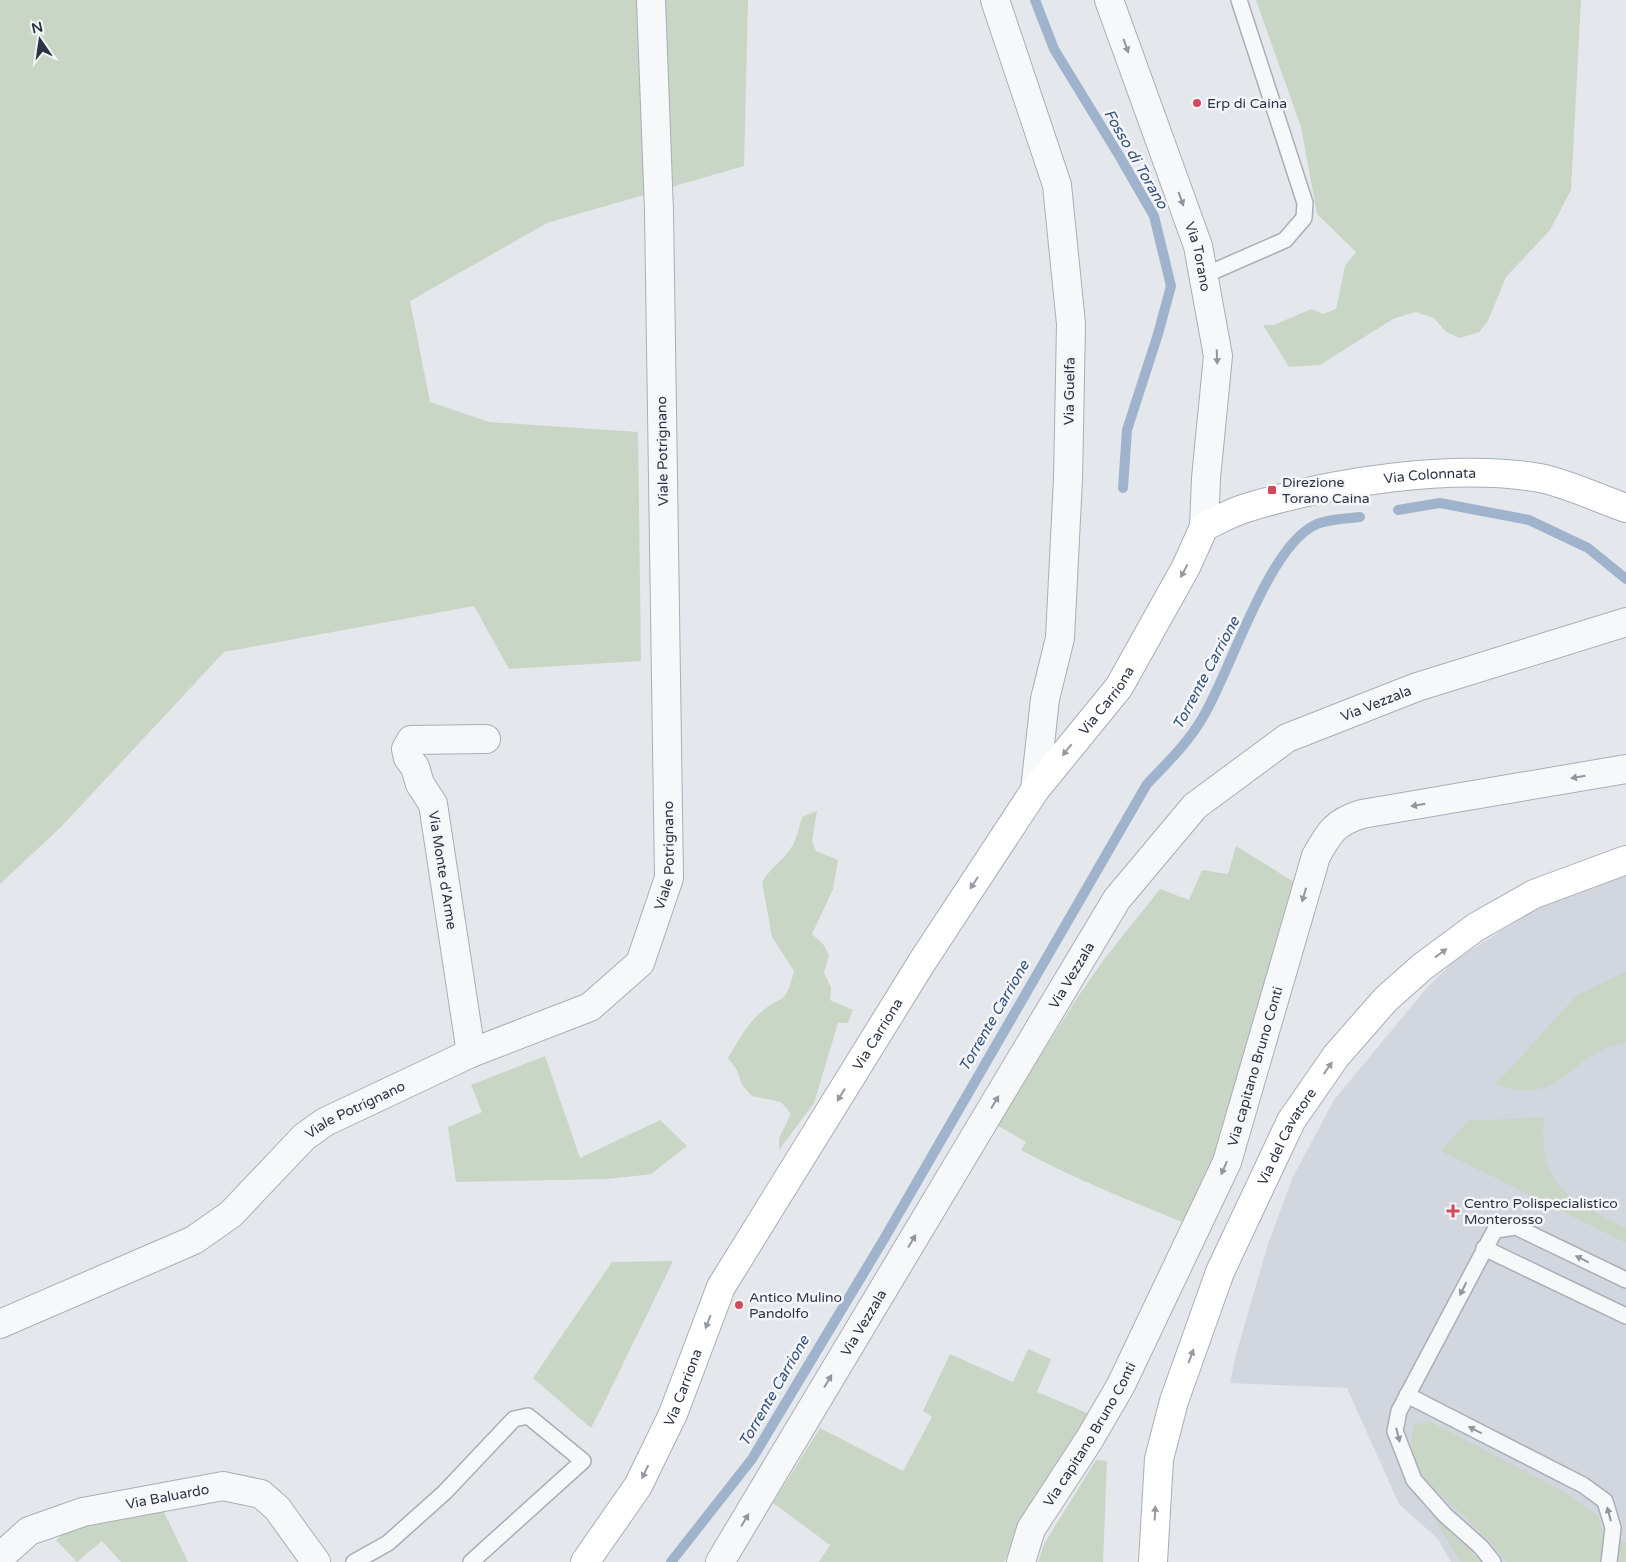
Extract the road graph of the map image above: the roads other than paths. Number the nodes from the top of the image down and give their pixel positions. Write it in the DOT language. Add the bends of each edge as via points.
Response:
graph roads {
  1 [pos="651,0"];
  2 [pos="995,0"];
  3 [pos="1109,0"];
  4 [pos="1239,0"];
  5 [pos="1203,276"];
  6 [pos="1626,508"];
  7 [pos="1204,526"];
  8 [pos="1621,624"];
  9 [pos="486,739"];
  10 [pos="1626,769"];
  11 [pos="1035,790"];
  12 [pos="1626,860"];
  13 [pos="471,1053"];
  14 [pos="1484,1248"];
  15 [pos="1626,1280"];
  16 [pos="1626,1316"];
  17 [pos="0,1324"];
  18 [pos="1407,1395"];
  19 [pos="0,1557"];
  20 [pos="316,1562"];
  21 [pos="354,1562"];
  22 [pos="472,1562"];
  23 [pos="585,1562"];
  24 [pos="720,1562"];
  25 [pos="1021,1562"];
  26 [pos="1153,1562"];
  27 [pos="1493,1562"];
  28 [pos="1609,1562"];
  1 -- 13 [label="street, Viale Potrignano" via="659,211 669,878 640,963 590,1007"];
  2 -- 11 [label="street, Via Guelfa" via="1057,185 1071,324 1060,638 1045,699"];
  3 -- 5 [label="street, Via Torano, one-way" via="1198,246"];
  4 -- 5 [label="lane" via="1305,203 1304,218 1285,240"];
  5 -- 7 [label="street, Via Torano, one-way" via="1218,356"];
  6 -- 7 [label="main road, Via Colonnata" via="1542,478 1478,471 1371,480 1245,508"];
  7 -- 11 [label="main road, Via Carriona, one-way" via="1186,568 1119,686"];
  24 -- 8 [label="street, Via Vezzala, one-way" via="1117,899 1195,806 1287,738 1417,687"];
  9 -- 13 [label="street, Via Monte d'Arme" via="411,740 406,749 420,784 433,804"];
  10 -- 25 [label="street, Via capitano Bruno Conti, one-way" via="1362,814 1344,820 1329,833 1316,856 1227,1162 1121,1385 1031,1529"];
  11 -- 23 [label="main road, Via Carriona, one-way" via="922,962 722,1287 672,1414 638,1486"];
  26 -- 12 [label="main road, Via del Cavatore, one-way" via="1159,1459 1174,1401 1220,1272 1291,1122 1336,1056 1386,998 1422,967 1476,927 1534,894"];
  13 -- 17 [label="street, Viale Potrignano" via="325,1122 304,1136 231,1214 194,1240"];
  15 -- 14 [label="lane, one-way" via="1516,1227 1495,1230"];
  14 -- 16 [label="lane"];
  14 -- 18 [label="lane, one-way"];
  18 -- 27 [label="lane, one-way" via="1399,1411 1395,1431 1414,1480"];
  28 -- 18 [label="lane, one-way" via="1612,1528 1605,1501 1583,1485"];
  19 -- 20 [label="street, Via Baluardo" via="29,1531 84,1512 223,1486 261,1494 277,1508"];
  21 -- 22 [label="lane" via="388,1543 445,1492 514,1419 528,1416 583,1461"];
}
